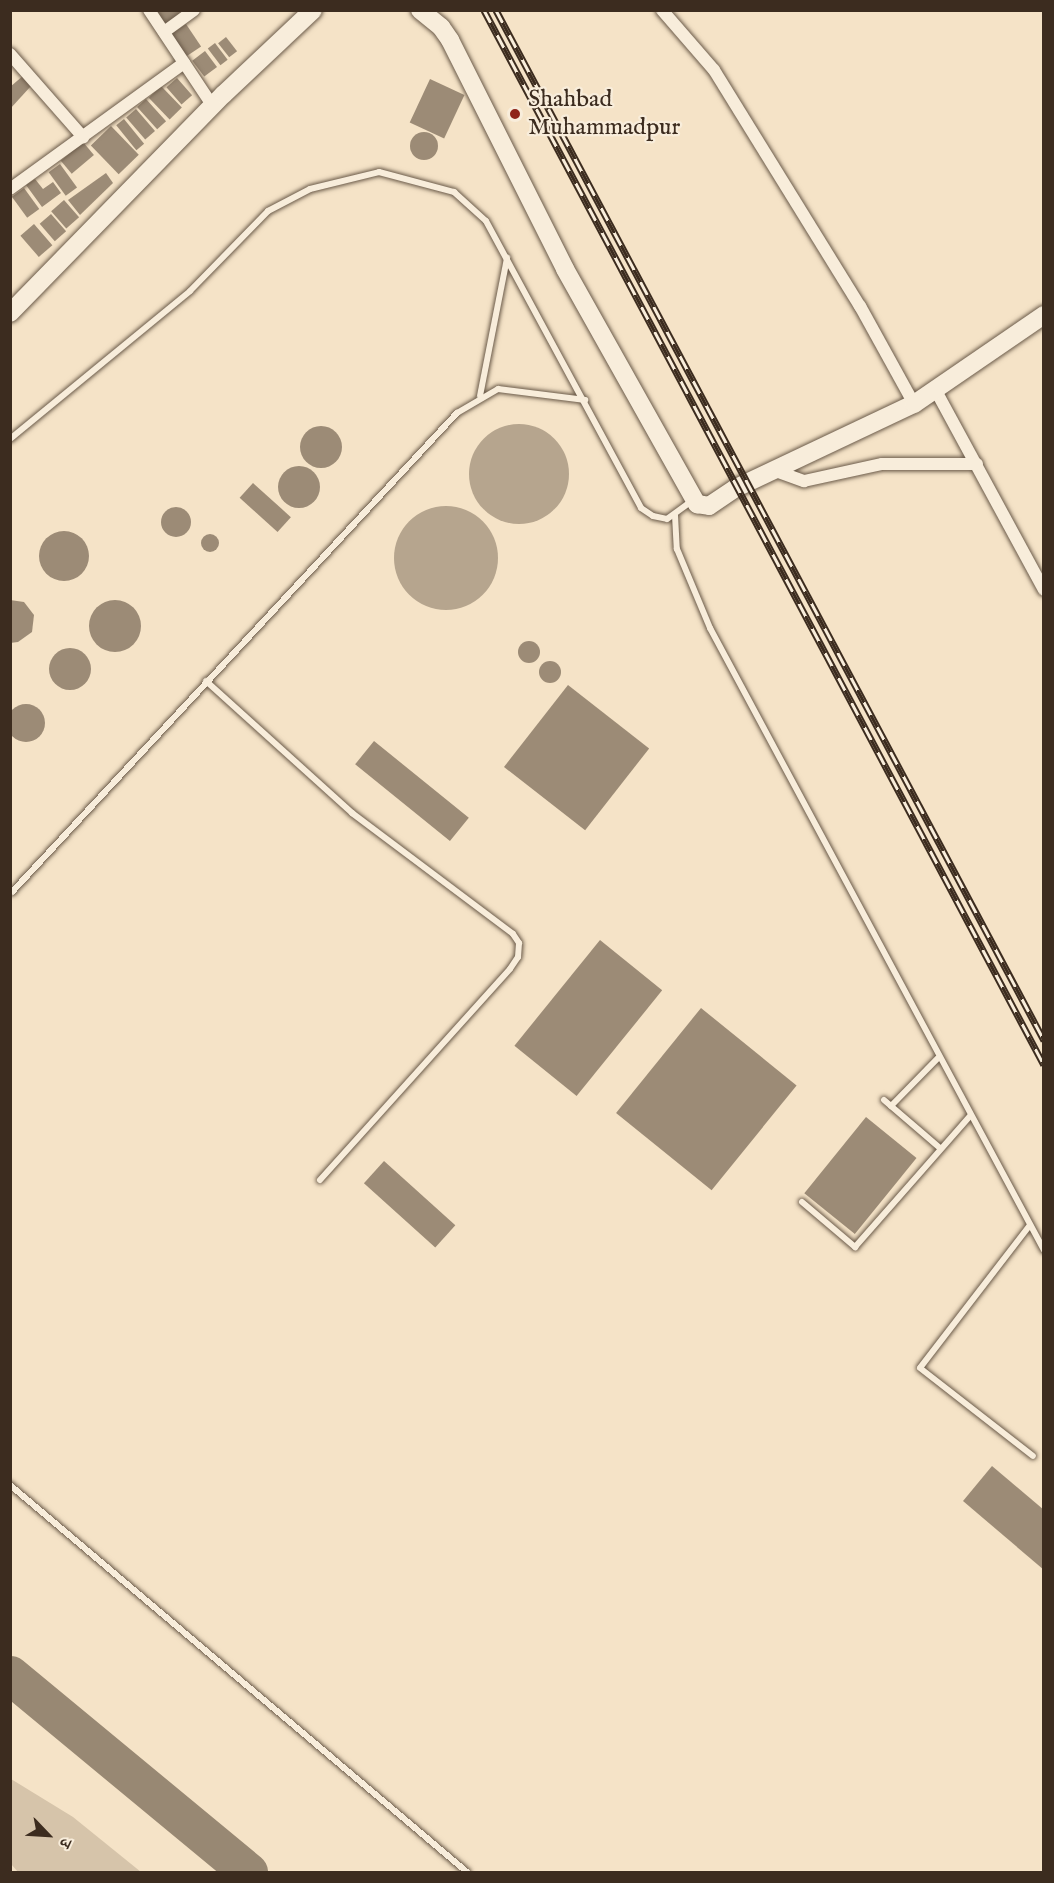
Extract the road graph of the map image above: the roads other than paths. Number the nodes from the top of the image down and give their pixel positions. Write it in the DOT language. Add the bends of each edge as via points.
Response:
graph roads {
  1 [pos="149,10"];
  2 [pos="194,10"];
  3 [pos="313,10"];
  4 [pos="420,10"];
  5 [pos="662,10"];
  6 [pos="437,19"];
  7 [pos="164,32"];
  8 [pos="10,54"];
  9 [pos="184,63"];
  10 [pos="213,105"];
  11 [pos="83,137"];
  12 [pos="10,189"];
  13 [pos="507,257"];
  14 [pos="10,313"];
  15 [pos="1044,315"];
  16 [pos="936,391"];
  17 [pos="480,396"];
  18 [pos="585,400"];
  19 [pos="914,404"];
  20 [pos="10,440"];
  21 [pos="977,464"];
  22 [pos="776,471"];
  23 [pos="694,499"];
  24 [pos="675,515"];
  25 [pos="1044,590"];
  26 [pos="206,681"];
  27 [pos="12,892"];
  28 [pos="939,1058"];
  29 [pos="884,1100"];
  30 [pos="891,1106"];
  31 [pos="970,1116"];
  32 [pos="940,1148"];
  33 [pos="320,1180"];
  34 [pos="802,1202"];
  35 [pos="1030,1225"];
  36 [pos="1044,1250"];
  37 [pos="1033,1456"];
  38 [pos="10,1485"];
  39 [pos="467,1872"];
  1 -- 7 [label="street"];
  2 -- 7 [label="street"];
  3 -- 10 [label="street"];
  4 -- 6 [label="street"];
  5 -- 19 [label="street" via="714,70 860,306"];
  6 -- 23 [label="street" via="565,269"];
  7 -- 9 [label="street"];
  8 -- 11 [label="street"];
  9 -- 10 [label="street"];
  9 -- 11 [label="street"];
  10 -- 14 [label="street"];
  11 -- 12 [label="street"];
  13 -- 17 [label="lane"];
  13 -- 18 [label="lane"];
  13 -- 20 [label="lane" via="486,221 446,188 371,171 310,189 258,220 190,291"];
  15 -- 16 [label="street"];
  16 -- 19 [label="street"];
  16 -- 21 [label="street"];
  17 -- 18 [label="lane" via="508,388"];
  17 -- 26 [label="lane" via="449,421"];
  18 -- 24 [label="lane" via="641,508 660,518"];
  19 -- 22 [label="street"];
  21 -- 22 [label="street" via="882,464 804,481"];
  21 -- 25 [label="street"];
  22 -- 23 [label="street" via="736,488 709,506 697,504"];
  23 -- 24 [label="lane"];
  24 -- 28 [label="lane" via="677,549 710,628"];
  26 -- 27 [label="lane"];
  26 -- 33 [label="lane" via="352,813 513,934 519,943 518,957 510,969"];
  28 -- 30 [label="lane"];
  28 -- 31 [label="lane"];
  29 -- 30 [label="lane"];
  30 -- 32 [label="lane"];
  31 -- 32 [label="lane"];
  31 -- 35 [label="lane"];
  32 -- 34 [label="lane" via="855,1247"];
  35 -- 36 [label="lane"];
  35 -- 37 [label="lane" via="920,1368"];
  38 -- 39 [label="lane"];
}
